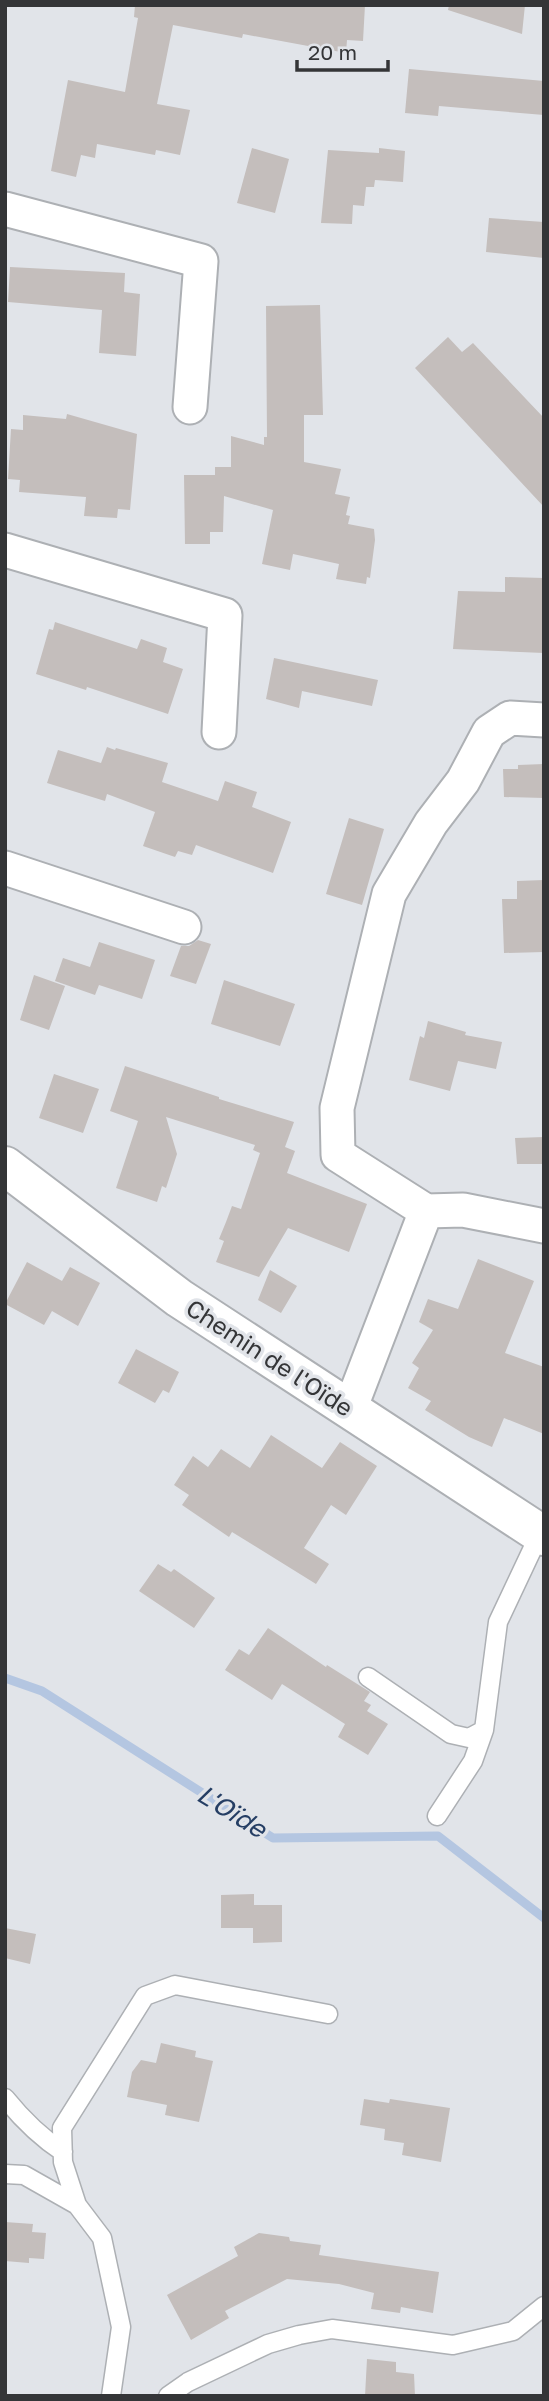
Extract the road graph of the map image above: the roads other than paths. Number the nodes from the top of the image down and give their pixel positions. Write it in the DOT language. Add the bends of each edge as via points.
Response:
graph roads {
  1 [pos="5,208"];
  2 [pos="190,407"];
  3 [pos="5,550"];
  4 [pos="544,720"];
  5 [pos="219,732"];
  6 [pos="5,868"];
  7 [pos="184,927"];
  8 [pos="5,1166"];
  9 [pos="426,1211"];
  10 [pos="544,1226"];
  11 [pos="350,1409"];
  12 [pos="542,1535"];
  13 [pos="368,1677"];
  14 [pos="484,1730"];
  15 [pos="436,1816"];
  16 [pos="328,2014"];
  17 [pos="5,2098"];
  18 [pos="63,2152"];
  19 [pos="5,2174"];
  20 [pos="77,2205"];
  21 [pos="544,2305"];
  22 [pos="111,2396"];
  23 [pos="168,2396"];
  1 -- 2 [label="street" via="201,261"];
  3 -- 5 [label="street" via="225,615"];
  4 -- 9 [label="street" via="510,718 489,732 463,781 431,823 389,894 337,1108 338,1156"];
  6 -- 7 [label="street"];
  8 -- 11 [label="street, Chemin de l'Oïde" via="179,1298"];
  9 -- 10 [label="street" via="463,1210"];
  9 -- 11 [label="street"];
  11 -- 12 [label="street, Chemin de l'Oïde"];
  12 -- 14 [label="lane" via="498,1622"];
  13 -- 14 [label="lane" via="452,1734 469,1738"];
  14 -- 15 [label="lane" via="473,1761"];
  16 -- 18 [label="lane" via="175,1985 145,1996 62,2128"];
  17 -- 18 [label="lane"];
  18 -- 20 [label="lane"];
  19 -- 20 [label="lane" via="24,2175"];
  20 -- 22 [label="lane" via="103,2238 121,2327"];
  21 -- 23 [label="lane" via="513,2331 453,2344 332,2329 299,2335 268,2344"];
}
